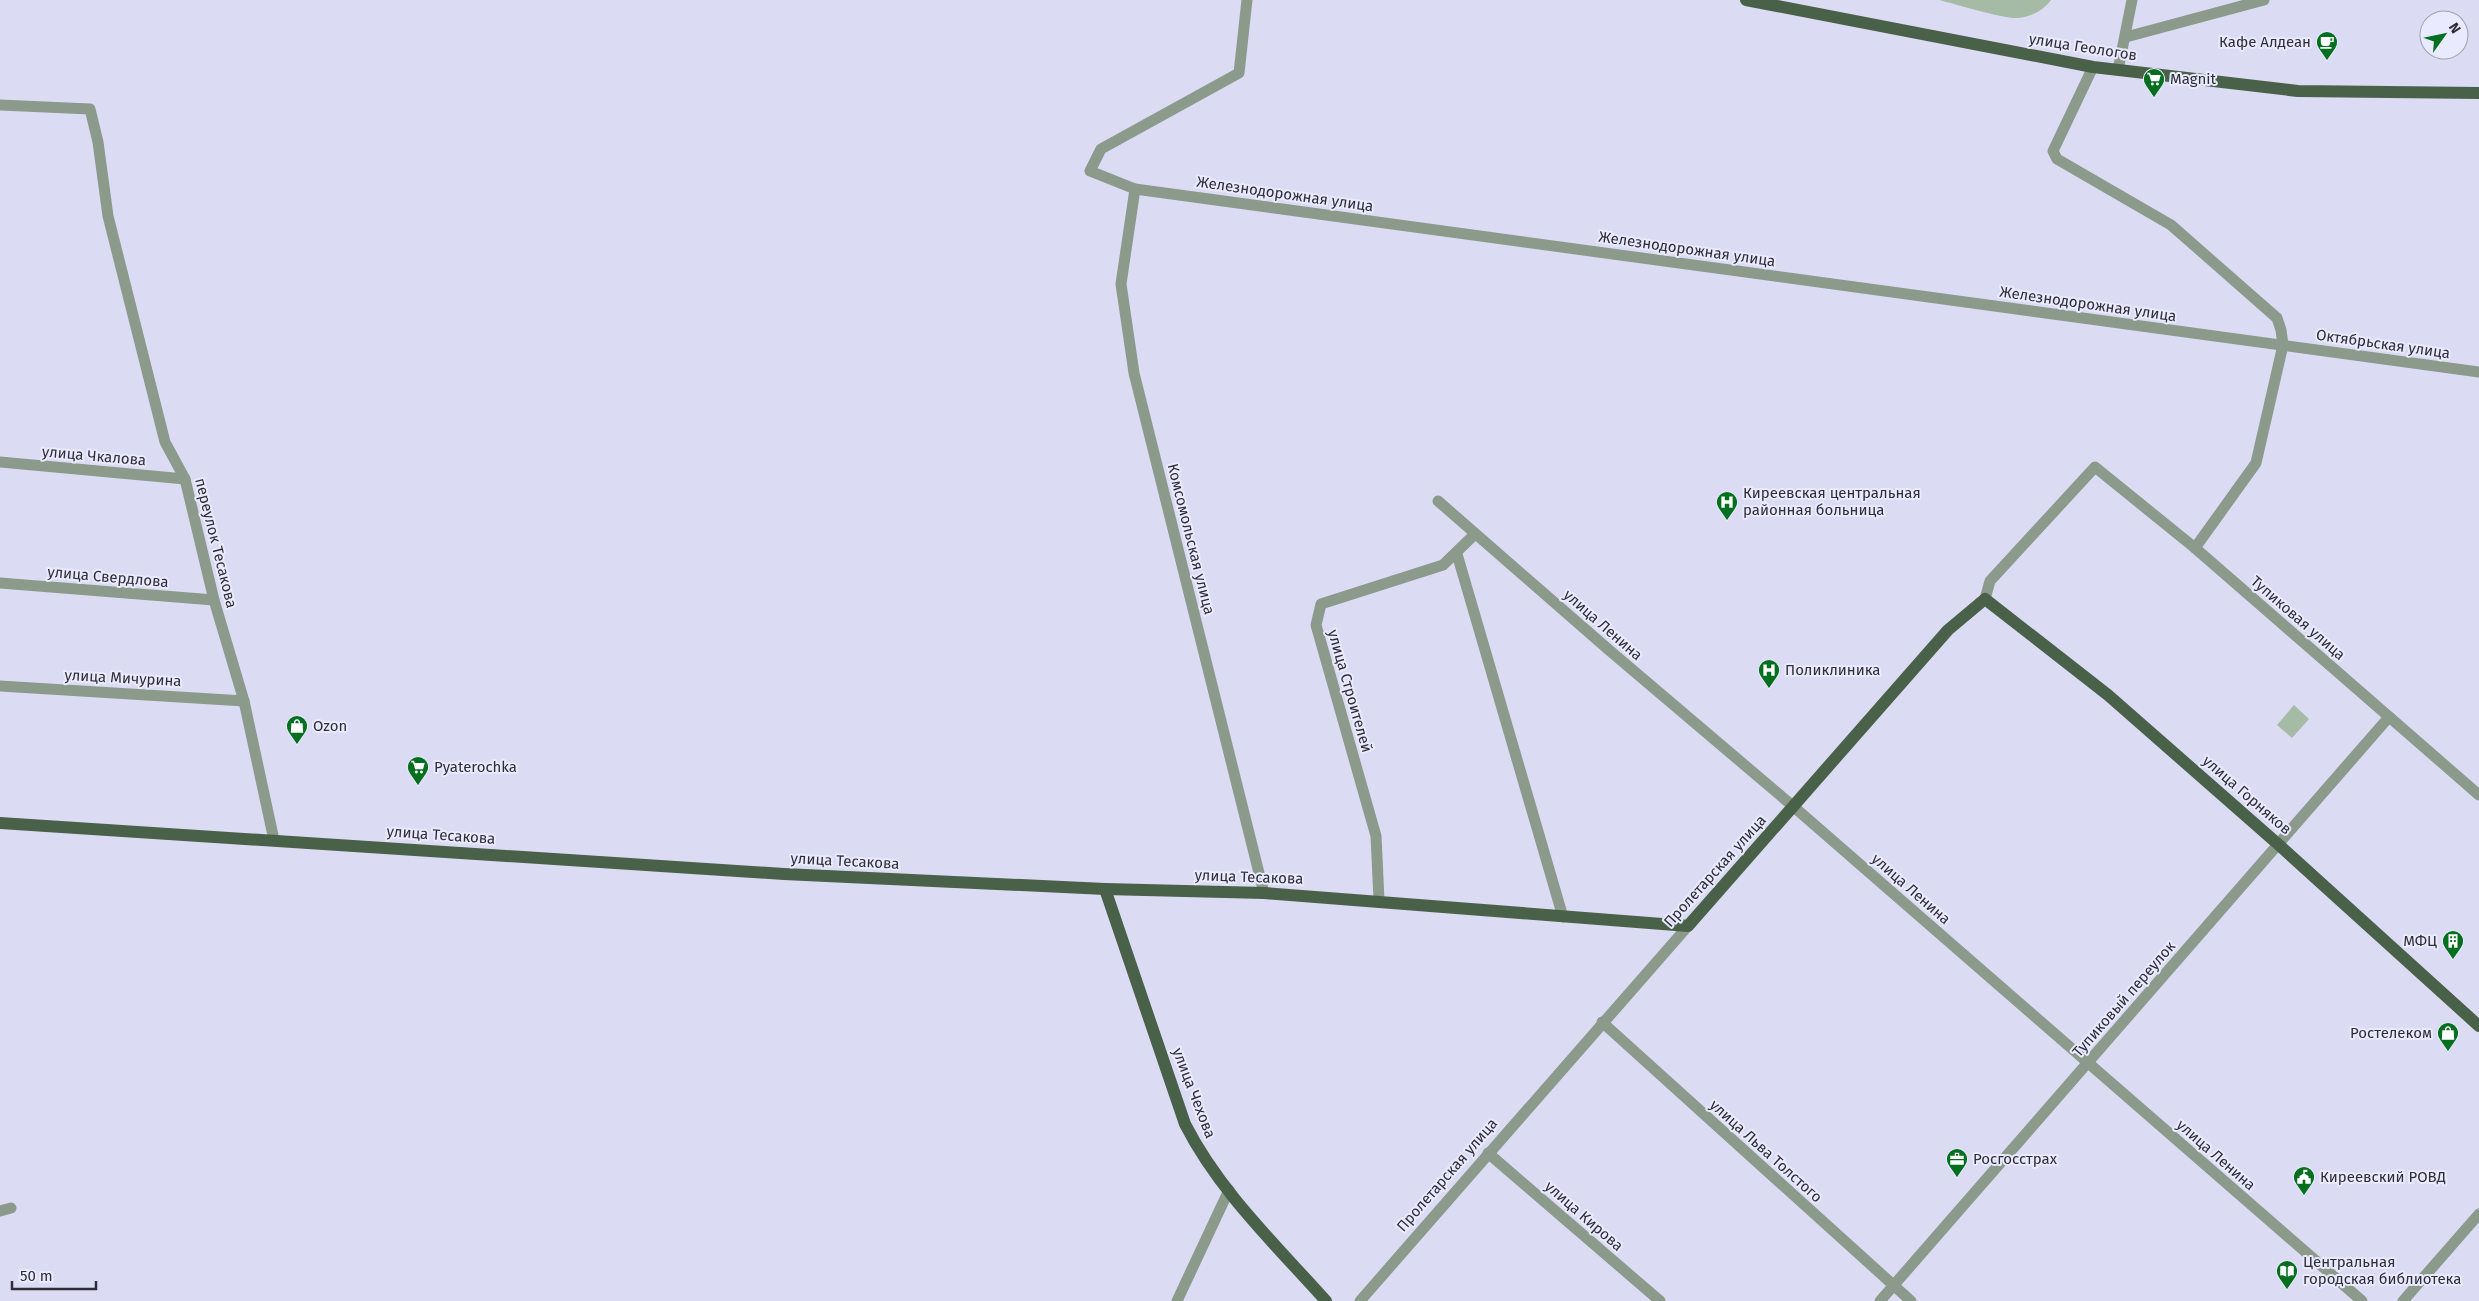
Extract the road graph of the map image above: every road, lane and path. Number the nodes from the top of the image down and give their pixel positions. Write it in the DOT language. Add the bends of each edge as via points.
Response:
graph roads {
  1 [pos="1247,0"];
  2 [pos="1746,0"];
  3 [pos="2132,0"];
  4 [pos="2264,0"];
  5 [pos="1776,2"];
  6 [pos="2126,37"];
  7 [pos="2093,67"];
  8 [pos="2118,70"];
  9 [pos="2479,93"];
  10 [pos="0,105"];
  11 [pos="1135,188"];
  12 [pos="2283,345"];
  13 [pos="2479,372"];
  14 [pos="0,462"];
  15 [pos="2095,467"];
  16 [pos="185,479"];
  17 [pos="1438,501"];
  18 [pos="1475,534"];
  19 [pos="2195,548"];
  20 [pos="1457,554"];
  21 [pos="0,583"];
  22 [pos="1985,599"];
  23 [pos="214,600"];
  24 [pos="0,686"];
  25 [pos="244,701"];
  26 [pos="2389,717"];
  27 [pos="2479,795"];
  28 [pos="1794,807"];
  29 [pos="0,824"];
  30 [pos="274,840"];
  31 [pos="2279,845"];
  32 [pos="1105,889"];
  33 [pos="1264,893"];
  34 [pos="1379,900"];
  35 [pos="1564,917"];
  36 [pos="1688,926"];
  37 [pos="2476,1019"];
  38 [pos="1602,1022"];
  39 [pos="2088,1063"];
  40 [pos="1488,1153"];
  41 [pos="1228,1190"];
  42 [pos="2479,1214"];
  43 [pos="1894,1286"];
  44 [pos="1177,1301"];
  45 [pos="1326,1301"];
  46 [pos="1360,1301"];
  47 [pos="1660,1301"];
  48 [pos="1880,1301"];
  49 [pos="1911,1301"];
  50 [pos="2362,1301"];
  51 [pos="2403,1301"];
  1 -- 11 [label="street, Железнодорожная улица" via="1239,73 1101,149 1090,171"];
  2 -- 5 [label="main road, улица Геологов"];
  3 -- 6 [label="street"];
  4 -- 6 [label="street"];
  5 -- 7 [label="main road, улица Геологов"];
  6 -- 8 [label="street"];
  7 -- 8 [label="main road, улица Геологов"];
  7 -- 12 [label="street" via="2053,151 2057,159 2171,225 2276,318"];
  8 -- 9 [label="main road, улица Геологов" via="2298,92"];
  10 -- 16 [label="street, переулок Тесакова" via="90,109 108,216 165,442"];
  11 -- 12 [label="street, Железнодорожная улица"];
  11 -- 33 [label="street, Комсомольская улица" via="1121,284 1134,373"];
  12 -- 13 [label="street, Октябрьская улица"];
  12 -- 19 [label="street" via="2256,463"];
  14 -- 16 [label="street, улица Чкалова"];
  15 -- 19 [label="street, Тупиковая улица"];
  15 -- 22 [label="street, Пролетарская улица" via="1990,581"];
  16 -- 23 [label="street, переулок Тесакова"];
  17 -- 18 [label="street, улица Ленина"];
  18 -- 20 [label="street, улица Строителей"];
  18 -- 28 [label="street, улица Ленина"];
  19 -- 26 [label="street, Тупиковая улица"];
  20 -- 34 [label="street, улица Строителей" via="1443,565 1322,604 1316,625 1376,836"];
  20 -- 35 [label="street"];
  21 -- 23 [label="street, улица Свердлова"];
  22 -- 28 [label="main road, Пролетарская улица" via="1948,630"];
  22 -- 31 [label="main road, улица Горняков" via="2108,695"];
  23 -- 25 [label="street, переулок Тесакова"];
  24 -- 25 [label="street, улица Мичурина"];
  25 -- 30 [label="street, переулок Тесакова"];
  26 -- 27 [label="street, Тупиковая улица"];
  26 -- 31 [label="street, Тупиковый переулок"];
  28 -- 36 [label="main road, Пролетарская улица"];
  28 -- 39 [label="street, улица Ленина"];
  29 -- 30 [label="main road, улица Тесакова"];
  30 -- 32 [label="main road, улица Тесакова" via="784,874"];
  31 -- 37 [label="main road, улица Горняков"];
  31 -- 39 [label="street, Тупиковый переулок"];
  32 -- 33 [label="main road, улица Тесакова"];
  32 -- 41 [label="main road, улица Чехова" via="1185,1124 1199,1152"];
  33 -- 34 [label="main road, улица Тесакова"];
  34 -- 35 [label="main road, улица Тесакова"];
  35 -- 36 [label="main road, улица Тесакова"];
  36 -- 38 [label="street, Пролетарская улица"];
  38 -- 40 [label="street, Пролетарская улица"];
  38 -- 43 [label="street, улица Льва Толстого"];
  39 -- 43 [label="street, Тупиковый переулок"];
  39 -- 50 [label="street, улица Ленина"];
  40 -- 46 [label="street, Пролетарская улица"];
  40 -- 47 [label="street, улица Кирова"];
  41 -- 44 [label="street"];
  41 -- 45 [label="main road, улица Чехова"];
  42 -- 51 [label="street"];
  43 -- 48 [label="street, Тупиковый переулок"];
  43 -- 49 [label="street, улица Льва Толстого"];
}
